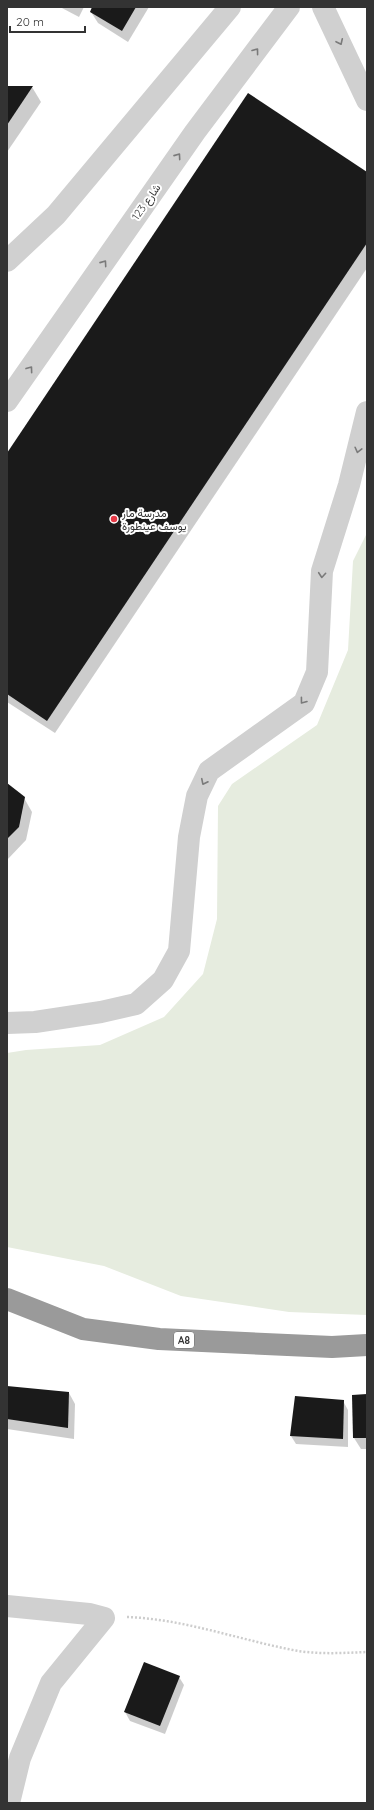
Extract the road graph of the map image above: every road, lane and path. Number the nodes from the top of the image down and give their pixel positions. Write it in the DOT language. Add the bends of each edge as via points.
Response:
graph roads {
  1 [pos="230,7"];
  2 [pos="289,7"];
  3 [pos="323,7"];
  4 [pos="367,100"];
  5 [pos="7,261"];
  6 [pos="7,401"];
  7 [pos="367,412"];
  8 [pos="7,1023"];
  9 [pos="7,1299"];
  10 [pos="367,1345"];
  11 [pos="7,1606"];
  12 [pos="104,1618"];
  13 [pos="367,1652"];
  14 [pos="9,1803"];
  1 -- 5 [label="street" via="56,214"];
  6 -- 2 [label="street, شارع 123, one-way" via="195,132"];
  3 -- 4 [label="street, one-way"];
  7 -- 8 [label="street, one-way" via="349,485 322,571 317,672 304,703 209,770 197,796 189,838 179,951 163,980 136,1004 35,1022"];
  9 -- 10 [label="highway, A8" via="83,1329 159,1339 332,1347"];
  11 -- 12 [label="street" via="89,1614"];
  12 -- 13 [label="path" via="122,1616 181,1624 289,1650 326,1654"];
  12 -- 14 [label="street" via="51,1684 20,1758"];
}
